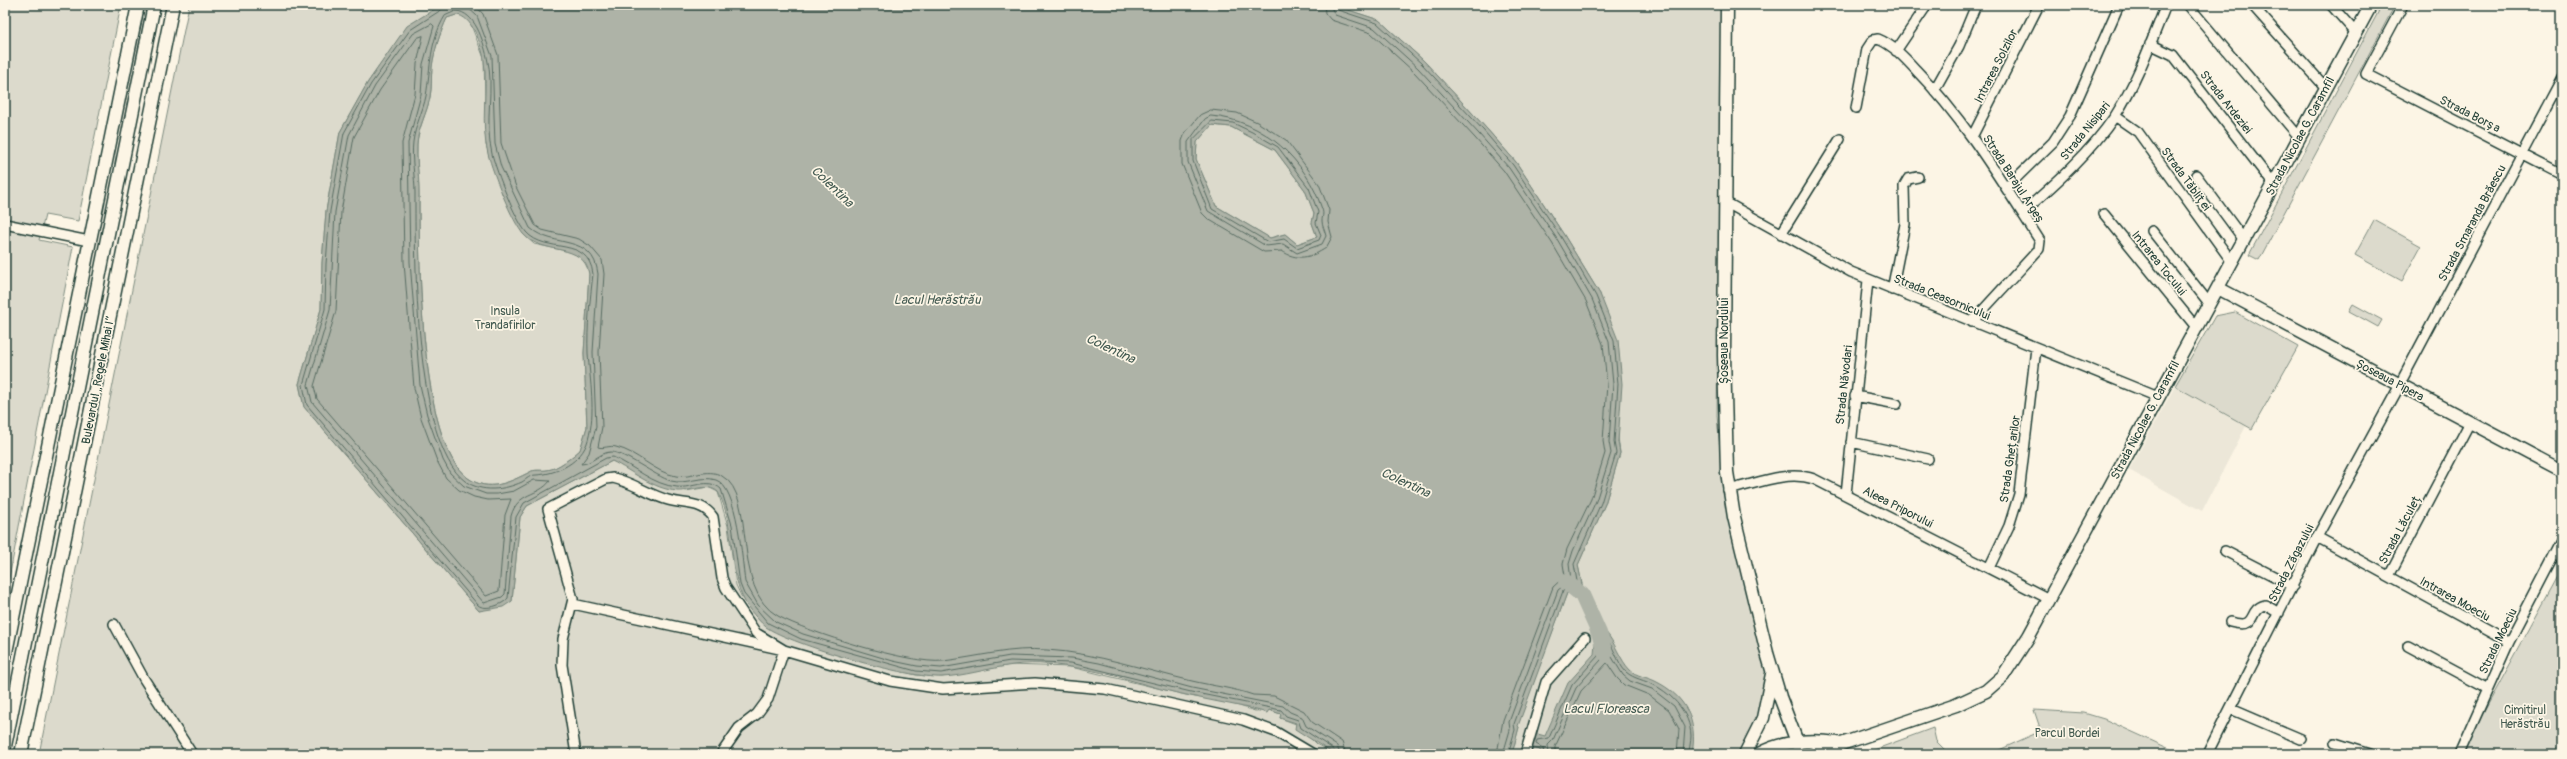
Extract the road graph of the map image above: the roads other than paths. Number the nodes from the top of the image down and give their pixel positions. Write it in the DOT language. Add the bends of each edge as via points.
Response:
graph roads {
  1 [pos="138,5"];
  2 [pos="154,5"];
  3 [pos="173,5"];
  4 [pos="1727,5"];
  5 [pos="1927,5"];
  6 [pos="1976,5"];
  7 [pos="2039,5"];
  8 [pos="2119,5"];
  9 [pos="2166,5"];
  10 [pos="2188,5"];
  11 [pos="2252,5"];
  12 [pos="2331,5"];
  13 [pos="2370,5"];
  14 [pos="2403,5"];
  15 [pos="2356,33"];
  16 [pos="2150,44"];
  17 [pos="1896,51"];
  18 [pos="2562,78"];
  19 [pos="2326,88"];
  20 [pos="1935,89"];
  21 [pos="1856,108"];
  22 [pos="2115,116"];
  23 [pos="1972,138"];
  24 [pos="2300,138"];
  25 [pos="1840,139"];
  26 [pos="2522,155"];
  27 [pos="2196,174"];
  28 [pos="2562,176"];
  29 [pos="1918,177"];
  30 [pos="2274,185"];
  31 [pos="2006,188"];
  32 [pos="1725,202"];
  33 [pos="2022,213"];
  34 [pos="2104,214"];
  35 [pos="5,224"];
  36 [pos="2152,231"];
  37 [pos="1781,234"];
  38 [pos="2244,240"];
  39 [pos="89,241"];
  40 [pos="2232,262"];
  41 [pos="1868,280"];
  42 [pos="2220,284"];
  43 [pos="1892,290"];
  44 [pos="2209,303"];
  45 [pos="1972,322"];
  46 [pos="2196,327"];
  47 [pos="2036,348"];
  48 [pos="2402,382"];
  49 [pos="1855,396"];
  50 [pos="2158,397"];
  51 [pos="1897,404"];
  52 [pos="2470,422"];
  53 [pos="1851,442"];
  54 [pos="1928,459"];
  55 [pos="2562,462"];
  56 [pos="2562,471"];
  57 [pos="1728,490"];
  58 [pos="1846,494"];
  59 [pos="2317,537"];
  60 [pos="2562,540"];
  61 [pos="2225,551"];
  62 [pos="1989,568"];
  63 [pos="2389,576"];
  64 [pos="2293,586"];
  65 [pos="2049,599"];
  66 [pos="573,604"];
  67 [pos="2279,613"];
  68 [pos="2230,622"];
  69 [pos="114,624"];
  70 [pos="1585,638"];
  71 [pos="2509,642"];
  72 [pos="2408,646"];
  73 [pos="784,650"];
  74 [pos="5,657"];
  75 [pos="1772,671"];
  76 [pos="2488,689"];
  77 [pos="2231,709"];
  78 [pos="2302,739"];
  79 [pos="1797,742"];
  80 [pos="2336,742"];
  81 [pos="1839,744"];
  82 [pos="5,746"];
  83 [pos="1527,750"];
  84 [pos="21,754"];
  85 [pos="192,754"];
  86 [pos="576,754"];
  87 [pos="720,754"];
  88 [pos="1313,754"];
  89 [pos="1745,754"];
  90 [pos="1759,754"];
  91 [pos="1797,754"];
  92 [pos="1812,754"];
  93 [pos="2207,754"];
  94 [pos="2370,754"];
  95 [pos="2459,754"];
  1 -- 39 [label="main road"];
  2 -- 82 [label="main road, Bulevardul „Regele Mihai I”"];
  3 -- 84 [label="main road, Bulevardul „Regele Mihai I”"];
  4 -- 32 [label="main road, Șoseaua Nordului"];
  5 -- 17 [label="street"];
  6 -- 20 [label="street" via="1959,46"];
  7 -- 23 [label="street, Intrarea Solzilor"];
  8 -- 31 [label="street" via="2070,116 2053,142"];
  9 -- 16 [label="street, Strada Nisipari"];
  10 -- 24 [label="street"];
  11 -- 19 [label="street"];
  12 -- 15 [label="street"];
  13 -- 15 [label="main road, Strada Nicolae G. Caramfil"];
  14 -- 26 [label="street, Strada Borșa" via="2366,74"];
  15 -- 19 [label="main road, Strada Nicolae G. Caramfil"];
  16 -- 22 [label="street, Strada Nisipari" via="2134,83"];
  16 -- 30 [label="street, Strada Ardeziei" via="2173,55"];
  17 -- 20 [label="street, Strada Barajul Argeș"];
  17 -- 21 [label="street, Strada Barajul Argeș" via="1878,39 1870,44"];
  18 -- 26 [label="street, Strada Smaranda Brăescu"];
  19 -- 24 [label="main road, Strada Nicolae G. Caramfil"];
  20 -- 23 [label="street, Strada Barajul Argeș"];
  22 -- 33 [label="street, Strada Nisipari" via="2072,166"];
  22 -- 40 [label="street, Strada Tăbliței" via="2138,132"];
  23 -- 31 [label="street, Strada Barajul Argeș"];
  24 -- 30 [label="main road, Strada Nicolae G. Caramfil"];
  25 -- 37 [label="street"];
  26 -- 28 [label="street, Strada Borșa"];
  26 -- 48 [label="street, Strada Smaranda Brăescu"];
  27 -- 38 [label="street"];
  29 -- 43 [label="street" via="1908,179 1904,186 1905,224"];
  30 -- 38 [label="main road, Strada Nicolae G. Caramfil"];
  31 -- 33 [label="street, Strada Barajul Argeș"];
  32 -- 37 [label="street, Strada Ceasornicului"];
  32 -- 57 [label="main road, Șoseaua Nordului" via="1724,420"];
  33 -- 45 [label="street, Strada Barajul Argeș" via="2040,241 2040,249"];
  34 -- 46 [label="street, Intrarea Tocului"];
  35 -- 39 [label="street"];
  36 -- 44 [label="street"];
  37 -- 41 [label="street, Strada Ceasornicului"];
  38 -- 40 [label="main road, Strada Nicolae G. Caramfil"];
  39 -- 74 [label="main road"];
  40 -- 42 [label="main road, Strada Nicolae G. Caramfil"];
  41 -- 43 [label="street, Strada Ceasornicului"];
  41 -- 49 [label="street, Strada Năvodari"];
  42 -- 44 [label="main road, Strada Nicolae G. Caramfil"];
  42 -- 48 [label="main road, Șoseaua Pipera"];
  43 -- 45 [label="street, Strada Ceasornicului"];
  44 -- 46 [label="main road, Strada Nicolae G. Caramfil"];
  45 -- 47 [label="street, Strada Ceasornicului"];
  46 -- 50 [label="main road, Strada Nicolae G. Caramfil"];
  47 -- 50 [label="street, Strada Ceasornicului"];
  47 -- 62 [label="street, Strada Ghețarilor" via="2019,494"];
  48 -- 52 [label="main road, Șoseaua Pipera"];
  48 -- 55 [label="main road, Șoseaua Pipera"];
  48 -- 59 [label="street, Strada Zăgazului"];
  49 -- 51 [label="street"];
  49 -- 53 [label="street, Strada Năvodari"];
  50 -- 65 [label="main road, Strada Nicolae G. Caramfil"];
  52 -- 56 [label="main road, Șoseaua Pipera"];
  52 -- 63 [label="street, Strada Lăculeț"];
  53 -- 54 [label="street"];
  53 -- 58 [label="street, Strada Năvodari"];
  57 -- 58 [label="street, Aleea Priporului" via="1796,475 1814,479"];
  57 -- 75 [label="main road, Șoseaua Nordului"];
  58 -- 62 [label="street, Aleea Priporului"];
  59 -- 63 [label="street, Strada Lăculeț"];
  59 -- 64 [label="street, Strada Zăgazului"];
  60 -- 71 [label="street, Strada Moeciu"];
  61 -- 64 [label="street"];
  62 -- 65 [label="street, Aleea Priporului"];
  63 -- 71 [label="street, Intrarea Moeciu"];
  64 -- 67 [label="street, Strada Zăgazului"];
  65 -- 81 [label="main road, Strada Nicolae G. Caramfil" via="2011,666 2000,680 1986,691 1948,707"];
  66 -- 73 [label="street"];
  66 -- 73 [label="street" via="573,594 548,510 606,479 613,478 668,500 696,504 709,511 713,517 722,578 726,588 756,633"];
  66 -- 86 [label="street" via="562,639 563,675"];
  67 -- 68 [label="street" via="2265,605 2258,609 2248,624 2243,626"];
  67 -- 77 [label="street, Strada Zăgazului"];
  69 -- 85 [label="street" via="144,678"];
  70 -- 83 [label="street" via="1548,678"];
  71 -- 76 [label="street, Strada Moeciu"];
  72 -- 76 [label="street"];
  73 -- 87 [label="street" via="768,699 757,714 739,728"];
  73 -- 88 [label="street" via="890,680 943,689 1036,682 1105,688 1249,722 1276,732"];
  75 -- 79 [label="main road, Șoseaua Nordului"];
  75 -- 89 [label="main road, Șoseaua Nordului" via="1763,718"];
  76 -- 95 [label="street, Strada Moeciu"];
  77 -- 78 [label="street"];
  77 -- 93 [label="street, Strada Zăgazului"];
  79 -- 81 [label="main road"];
  79 -- 90 [label="main road" via="1774,747"];
  79 -- 91 [label="street, Șoseaua Nordului"];
  80 -- 94 [label="street"];
  81 -- 92 [label="main road, Strada Nicolae G. Caramfil"];
}
